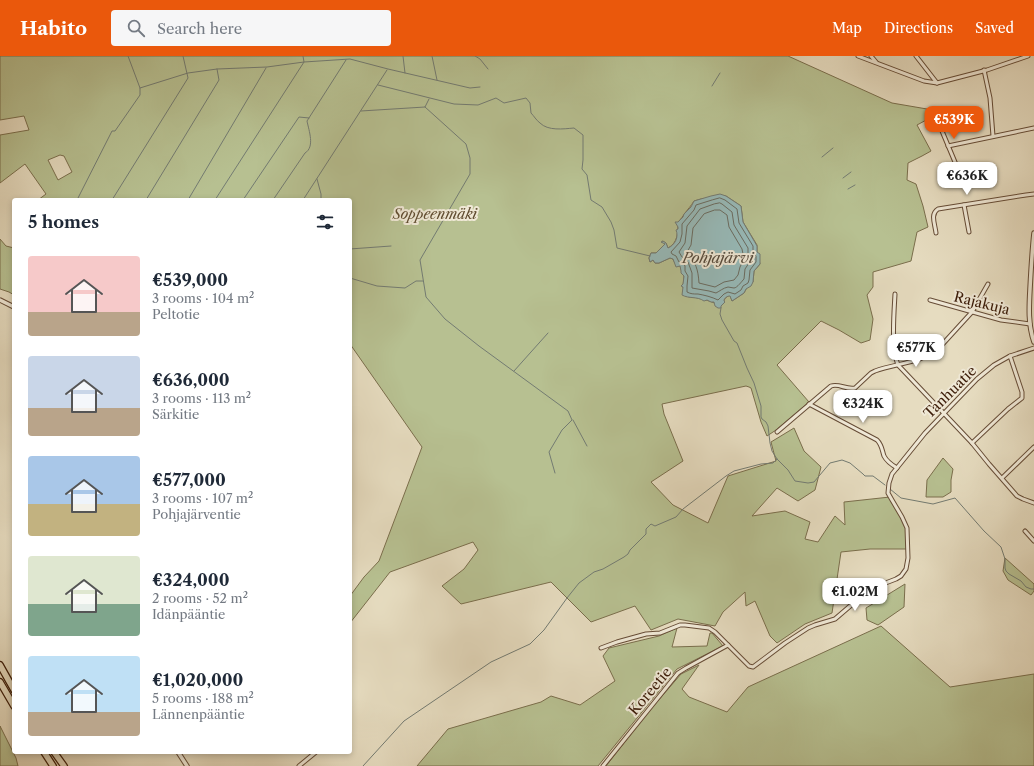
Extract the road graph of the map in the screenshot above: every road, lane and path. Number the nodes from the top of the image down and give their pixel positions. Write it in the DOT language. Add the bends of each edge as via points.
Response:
graph roads {
  1 [pos="858,56"];
  2 [pos="871,56"];
  3 [pos="916,56"];
  4 [pos="1028,56"];
  5 [pos="877,63"];
  6 [pos="984,70"];
  7 [pos="937,84"];
  8 [pos="934,112"];
  9 [pos="1034,128"];
  10 [pos="993,136"];
  11 [pos="948,146"];
  12 [pos="960,174"];
  13 [pos="1034,194"];
  14 [pos="964,204"];
  15 [pos="969,232"];
  16 [pos="936,233"];
  17 [pos="1034,233"];
  18 [pos="988,284"];
  19 [pos="895,294"];
  20 [pos="0,300"];
  21 [pos="930,300"];
  22 [pos="12,306"];
  23 [pos="972,312"];
  24 [pos="1030,324"];
  25 [pos="1034,342"];
  26 [pos="1034,348"];
  27 [pos="1010,356"];
  28 [pos="898,365"];
  29 [pos="810,404"];
  30 [pos="944,414"];
  31 [pos="777,432"];
  32 [pos="972,443"];
  33 [pos="1034,447"];
  34 [pos="897,468"];
  35 [pos="1002,478"];
  36 [pos="1034,502"];
  37 [pos="1026,531"];
  38 [pos="1034,541"];
  39 [pos="728,646"];
  40 [pos="601,648"];
  41 [pos="0,665"];
  42 [pos="0,682"];
  43 [pos="12,686"];
  44 [pos="12,703"];
  45 [pos="45,754"];
  46 [pos="55,754"];
  47 [pos="179,754"];
  48 [pos="313,754"];
  49 [pos="54,766"];
  50 [pos="64,766"];
  51 [pos="187,766"];
  52 [pos="298,766"];
  53 [pos="603,766"];
  1 -- 5 [label="street"];
  2 -- 5 [label="street"];
  3 -- 7 [label="street"];
  4 -- 6 [label="street"];
  5 -- 7 [label="street"];
  6 -- 7 [label="street"];
  6 -- 10 [label="street" via="990,98"];
  8 -- 11 [label="street"];
  9 -- 10 [label="street"];
  10 -- 11 [label="street"];
  11 -- 12 [label="street"];
  13 -- 14 [label="street"];
  14 -- 15 [label="street"];
  14 -- 16 [label="street" via="935,211 933,214"];
  17 -- 24 [label="street"];
  18 -- 23 [label="street"];
  19 -- 28 [label="street" via="894,338"];
  20 -- 22 [label="street"];
  21 -- 23 [label="street, Rajakuja"];
  23 -- 24 [label="street, Rajakuja"];
  23 -- 28 [label="street" via="935,352"];
  24 -- 25 [label="street"];
  26 -- 27 [label="street, Tanhuatie"];
  27 -- 30 [label="street, Tanhuatie" via="977,378"];
  27 -- 32 [label="street" via="1022,398"];
  28 -- 29 [label="street" via="871,373 855,388 836,384 831,386"];
  28 -- 30 [label="street"];
  29 -- 31 [label="street"];
  29 -- 34 [label="street" via="877,440 887,461"];
  30 -- 32 [label="street"];
  30 -- 34 [label="street, Tanhuatie"];
  32 -- 35 [label="street"];
  33 -- 35 [label="street"];
  34 -- 39 [label="street, Tanhuatie" via="892,474 888,493 907,528 908,558 906,569 901,576 870,589 835,619 808,628 753,667"];
  35 -- 36 [label="street" via="1017,496"];
  37 -- 38 [label="street"];
  39 -- 40 [label="street" via="709,628 680,625"];
  39 -- 53 [label="street, Koreetie" via="678,673"];
  41 -- 43 [label="highway"];
  42 -- 44 [label="highway"];
  45 -- 49 [label="highway"];
  46 -- 50 [label="highway"];
  47 -- 51 [label="street"];
  48 -- 52 [label="street"];
}
